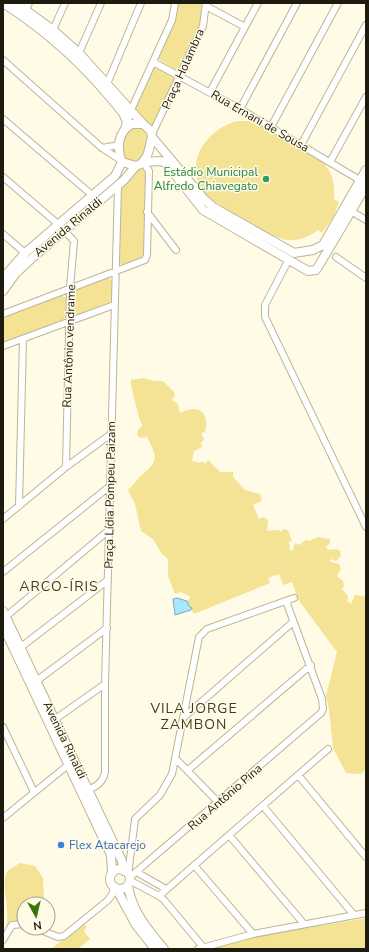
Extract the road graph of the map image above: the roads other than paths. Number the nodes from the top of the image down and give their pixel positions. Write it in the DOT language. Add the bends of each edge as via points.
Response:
graph roads {
  1 [pos="16,3"];
  2 [pos="64,3"];
  3 [pos="101,3"];
  4 [pos="141,3"];
  5 [pos="175,3"];
  6 [pos="258,3"];
  7 [pos="297,3"];
  8 [pos="338,3"];
  9 [pos="3,4"];
  10 [pos="206,4"];
  11 [pos="26,10"];
  12 [pos="366,25"];
  13 [pos="245,27"];
  14 [pos="52,30"];
  15 [pos="79,54"];
  16 [pos="3,60"];
  17 [pos="152,62"];
  18 [pos="179,76"];
  19 [pos="107,84"];
  20 [pos="210,92"];
  21 [pos="366,97"];
  22 [pos="240,109"];
  23 [pos="131,110"];
  24 [pos="3,119"];
  25 [pos="143,124"];
  26 [pos="126,126"];
  27 [pos="271,127"];
  28 [pos="152,135"];
  29 [pos="119,145"];
  30 [pos="301,145"];
  31 [pos="102,148"];
  32 [pos="122,161"];
  33 [pos="330,162"];
  34 [pos="140,164"];
  35 [pos="366,170"];
  36 [pos="3,177"];
  37 [pos="364,183"];
  38 [pos="118,185"];
  39 [pos="92,195"];
  40 [pos="147,211"];
  41 [pos="351,211"];
  42 [pos="366,220"];
  43 [pos="61,227"];
  44 [pos="3,234"];
  45 [pos="176,250"];
  46 [pos="313,250"];
  47 [pos="302,252"];
  48 [pos="25,253"];
  49 [pos="336,257"];
  50 [pos="288,261"];
  51 [pos="320,263"];
  52 [pos="301,268"];
  53 [pos="116,271"];
  54 [pos="3,278"];
  55 [pos="366,278"];
  56 [pos="70,288"];
  57 [pos="3,291"];
  58 [pos="114,305"];
  59 [pos="3,314"];
  60 [pos="69,321"];
  61 [pos="23,339"];
  62 [pos="3,346"];
  63 [pos="112,434"];
  64 [pos="66,467"];
  65 [pos="110,486"];
  66 [pos="19,506"];
  67 [pos="3,519"];
  68 [pos="366,526"];
  69 [pos="109,530"];
  70 [pos="3,572"];
  71 [pos="108,580"];
  72 [pos="294,598"];
  73 [pos="286,601"];
  74 [pos="4,615"];
  75 [pos="293,622"];
  76 [pos="3,626"];
  77 [pos="107,628"];
  78 [pos="21,647"];
  79 [pos="311,665"];
  80 [pos="34,684"];
  81 [pos="105,684"];
  82 [pos="183,718"];
  83 [pos="54,720"];
  84 [pos="3,727"];
  85 [pos="328,749"];
  86 [pos="175,758"];
  87 [pos="68,765"];
  88 [pos="188,770"];
  89 [pos="298,775"];
  90 [pos="85,790"];
  91 [pos="34,792"];
  92 [pos="219,803"];
  93 [pos="263,806"];
  94 [pos="3,818"];
  95 [pos="229,835"];
  96 [pos="366,856"];
  97 [pos="194,865"];
  98 [pos="112,873"];
  99 [pos="138,873"];
  100 [pos="128,878"];
  101 [pos="115,888"];
  102 [pos="166,889"];
  103 [pos="159,896"];
  104 [pos="366,913"];
  105 [pos="354,915"];
  106 [pos="304,924"];
  107 [pos="16,925"];
  108 [pos="253,934"];
  109 [pos="56,936"];
  110 [pos="3,940"];
  111 [pos="200,948"];
  112 [pos="155,949"];
  113 [pos="164,949"];
  1 -- 11 [label="main road"];
  2 -- 14 [label="street"];
  3 -- 15 [label="street"];
  4 -- 19 [label="street"];
  5 -- 17 [label="street" via="172,20"];
  6 -- 13 [label="street"];
  7 -- 22 [label="street"];
  8 -- 27 [label="street"];
  9 -- 11 [label="main road"];
  10 -- 13 [label="street"];
  10 -- 18 [label="street, Praça Holambra" via="203,26"];
  11 -- 14 [label="main road"];
  11 -- 26 [label="main road" via="78,62 123,113"];
  12 -- 30 [label="street"];
  13 -- 20 [label="street"];
  14 -- 15 [label="main road"];
  15 -- 19 [label="main road"];
  16 -- 31 [label="street"];
  17 -- 18 [label="street, Rua Ernani de Sousa"];
  17 -- 23 [label="street"];
  18 -- 20 [label="street, Rua Ernani de Sousa"];
  18 -- 28 [label="street, Praça Holambra"];
  19 -- 23 [label="main road"];
  20 -- 22 [label="street, Rua Ernani de Sousa"];
  21 -- 33 [label="street"];
  22 -- 27 [label="street, Rua Ernani de Sousa"];
  23 -- 25 [label="main road"];
  23 -- 26 [label="street"];
  24 -- 39 [label="street"];
  25 -- 26 [label="main road"];
  25 -- 28 [label="main road"];
  26 -- 29 [label="main road"];
  27 -- 30 [label="street, Rua Ernani de Sousa"];
  28 -- 34 [label="main road, Avenida Rinaldi" via="148,156"];
  28 -- 47 [label="main road" via="208,204 290,252"];
  29 -- 31 [label="street"];
  29 -- 32 [label="main road"];
  30 -- 33 [label="street, Rua Ernani de Sousa"];
  31 -- 32 [label="street"];
  32 -- 34 [label="main road"];
  32 -- 39 [label="main road, Avenida Rinaldi" via="115,176"];
  33 -- 37 [label="street, Rua Ernani de Sousa"];
  34 -- 38 [label="main road, Avenida Rinaldi"];
  34 -- 40 [label="street" via="149,171"];
  34 -- 50 [label="main road" via="161,161 166,163 203,210"];
  35 -- 37 [label="main road"];
  36 -- 43 [label="street, Rua Antônio vendrame"];
  37 -- 41 [label="main road"];
  37 -- 46 [label="main road" via="323,245"];
  38 -- 43 [label="main road, Avenida Rinaldi"];
  38 -- 53 [label="street, Praça Lídia Pompeu Paizam"];
  39 -- 43 [label="main road, Avenida Rinaldi"];
  40 -- 45 [label="street"];
  40 -- 53 [label="street" via="146,258"];
  41 -- 42 [label="street"];
  41 -- 51 [label="main road"];
  43 -- 48 [label="main road, Avenida Rinaldi"];
  43 -- 56 [label="street, Rua Antônio vendrame" via="75,244"];
  43 -- 57 [label="main road, Avenida Rinaldi"];
  44 -- 48 [label="street"];
  46 -- 47 [label="main road"];
  46 -- 51 [label="main road" via="320,256"];
  47 -- 52 [label="main road" via="299,263"];
  48 -- 54 [label="main road, Avenida Rinaldi"];
  49 -- 55 [label="street"];
  50 -- 52 [label="main road"];
  50 -- 68 [label="street" via="265,305 264,317"];
  51 -- 52 [label="main road" via="316,270"];
  53 -- 56 [label="street"];
  53 -- 58 [label="street, Praça Lídia Pompeu Paizam"];
  56 -- 59 [label="street"];
  56 -- 60 [label="street, Rua Antônio vendrame"];
  58 -- 60 [label="street"];
  58 -- 63 [label="street, Praça Lídia Pompeu Paizam"];
  60 -- 61 [label="street"];
  60 -- 64 [label="street, Rua Antônio vendrame"];
  61 -- 62 [label="street"];
  61 -- 66 [label="street"];
  63 -- 64 [label="street"];
  63 -- 65 [label="street, Praça Lídia Pompeu Paizam"];
  64 -- 66 [label="street"];
  65 -- 69 [label="street, Praça Lídia Pompeu Paizam"];
  65 -- 70 [label="street"];
  66 -- 67 [label="street"];
  69 -- 71 [label="street, Praça Lídia Pompeu Paizam"];
  69 -- 74 [label="street"];
  71 -- 77 [label="street, Praça Lídia Pompeu Paizam"];
  71 -- 78 [label="street"];
  72 -- 73 [label="street"];
  73 -- 75 [label="street"];
  73 -- 82 [label="street" via="202,633 196,643"];
  74 -- 78 [label="main road, Avenida Rinaldi"];
  75 -- 79 [label="street"];
  75 -- 82 [label="street"];
  76 -- 80 [label="main road, Avenida Rinaldi"];
  77 -- 80 [label="street"];
  77 -- 81 [label="street, Praça Lídia Pompeu Paizam"];
  78 -- 80 [label="main road, Avenida Rinaldi"];
  79 -- 88 [label="street"];
  79 -- 92 [label="street, Rua Antônio Pina" via="323,709"];
  80 -- 83 [label="main road, Avenida Rinaldi"];
  80 -- 87 [label="main road, Avenida Rinaldi"];
  81 -- 83 [label="street"];
  81 -- 90 [label="street, Praça Lídia Pompeu Paizam" via="104,775 96,787"];
  82 -- 86 [label="street"];
  83 -- 90 [label="main road, Avenida Rinaldi"];
  84 -- 91 [label="street"];
  85 -- 89 [label="street"];
  86 -- 88 [label="street"];
  86 -- 100 [label="street" via="167,785 152,804 135,819"];
  87 -- 90 [label="main road, Avenida Rinaldi"];
  87 -- 91 [label="street"];
  88 -- 92 [label="street"];
  89 -- 93 [label="street"];
  89 -- 96 [label="street"];
  90 -- 98 [label="main road, Avenida Rinaldi" via="110,855"];
  90 -- 100 [label="main road, Avenida Rinaldi"];
  91 -- 94 [label="street"];
  92 -- 99 [label="street, Rua Antônio Pina"];
  93 -- 95 [label="street"];
  93 -- 105 [label="street"];
  95 -- 97 [label="street"];
  95 -- 106 [label="street"];
  97 -- 102 [label="street"];
  97 -- 108 [label="street"];
  98 -- 100 [label="main road" via="118,870"];
  98 -- 101 [label="main road" via="110,878"];
  99 -- 100 [label="street, Rua Antônio Pina"];
  99 -- 102 [label="street"];
  100 -- 101 [label="main road" via="123,888"];
  100 -- 103 [label="street"];
  100 -- 113 [label="main road, Avenida Rinaldi" via="132,903"];
  101 -- 109 [label="street" via="108,901 64,936"];
  101 -- 112 [label="main road" via="136,925"];
  102 -- 103 [label="street"];
  103 -- 111 [label="street"];
  104 -- 105 [label="street"];
  105 -- 106 [label="street"];
  106 -- 108 [label="street"];
  107 -- 110 [label="street" via="12,925"];
  108 -- 111 [label="street"];
}
